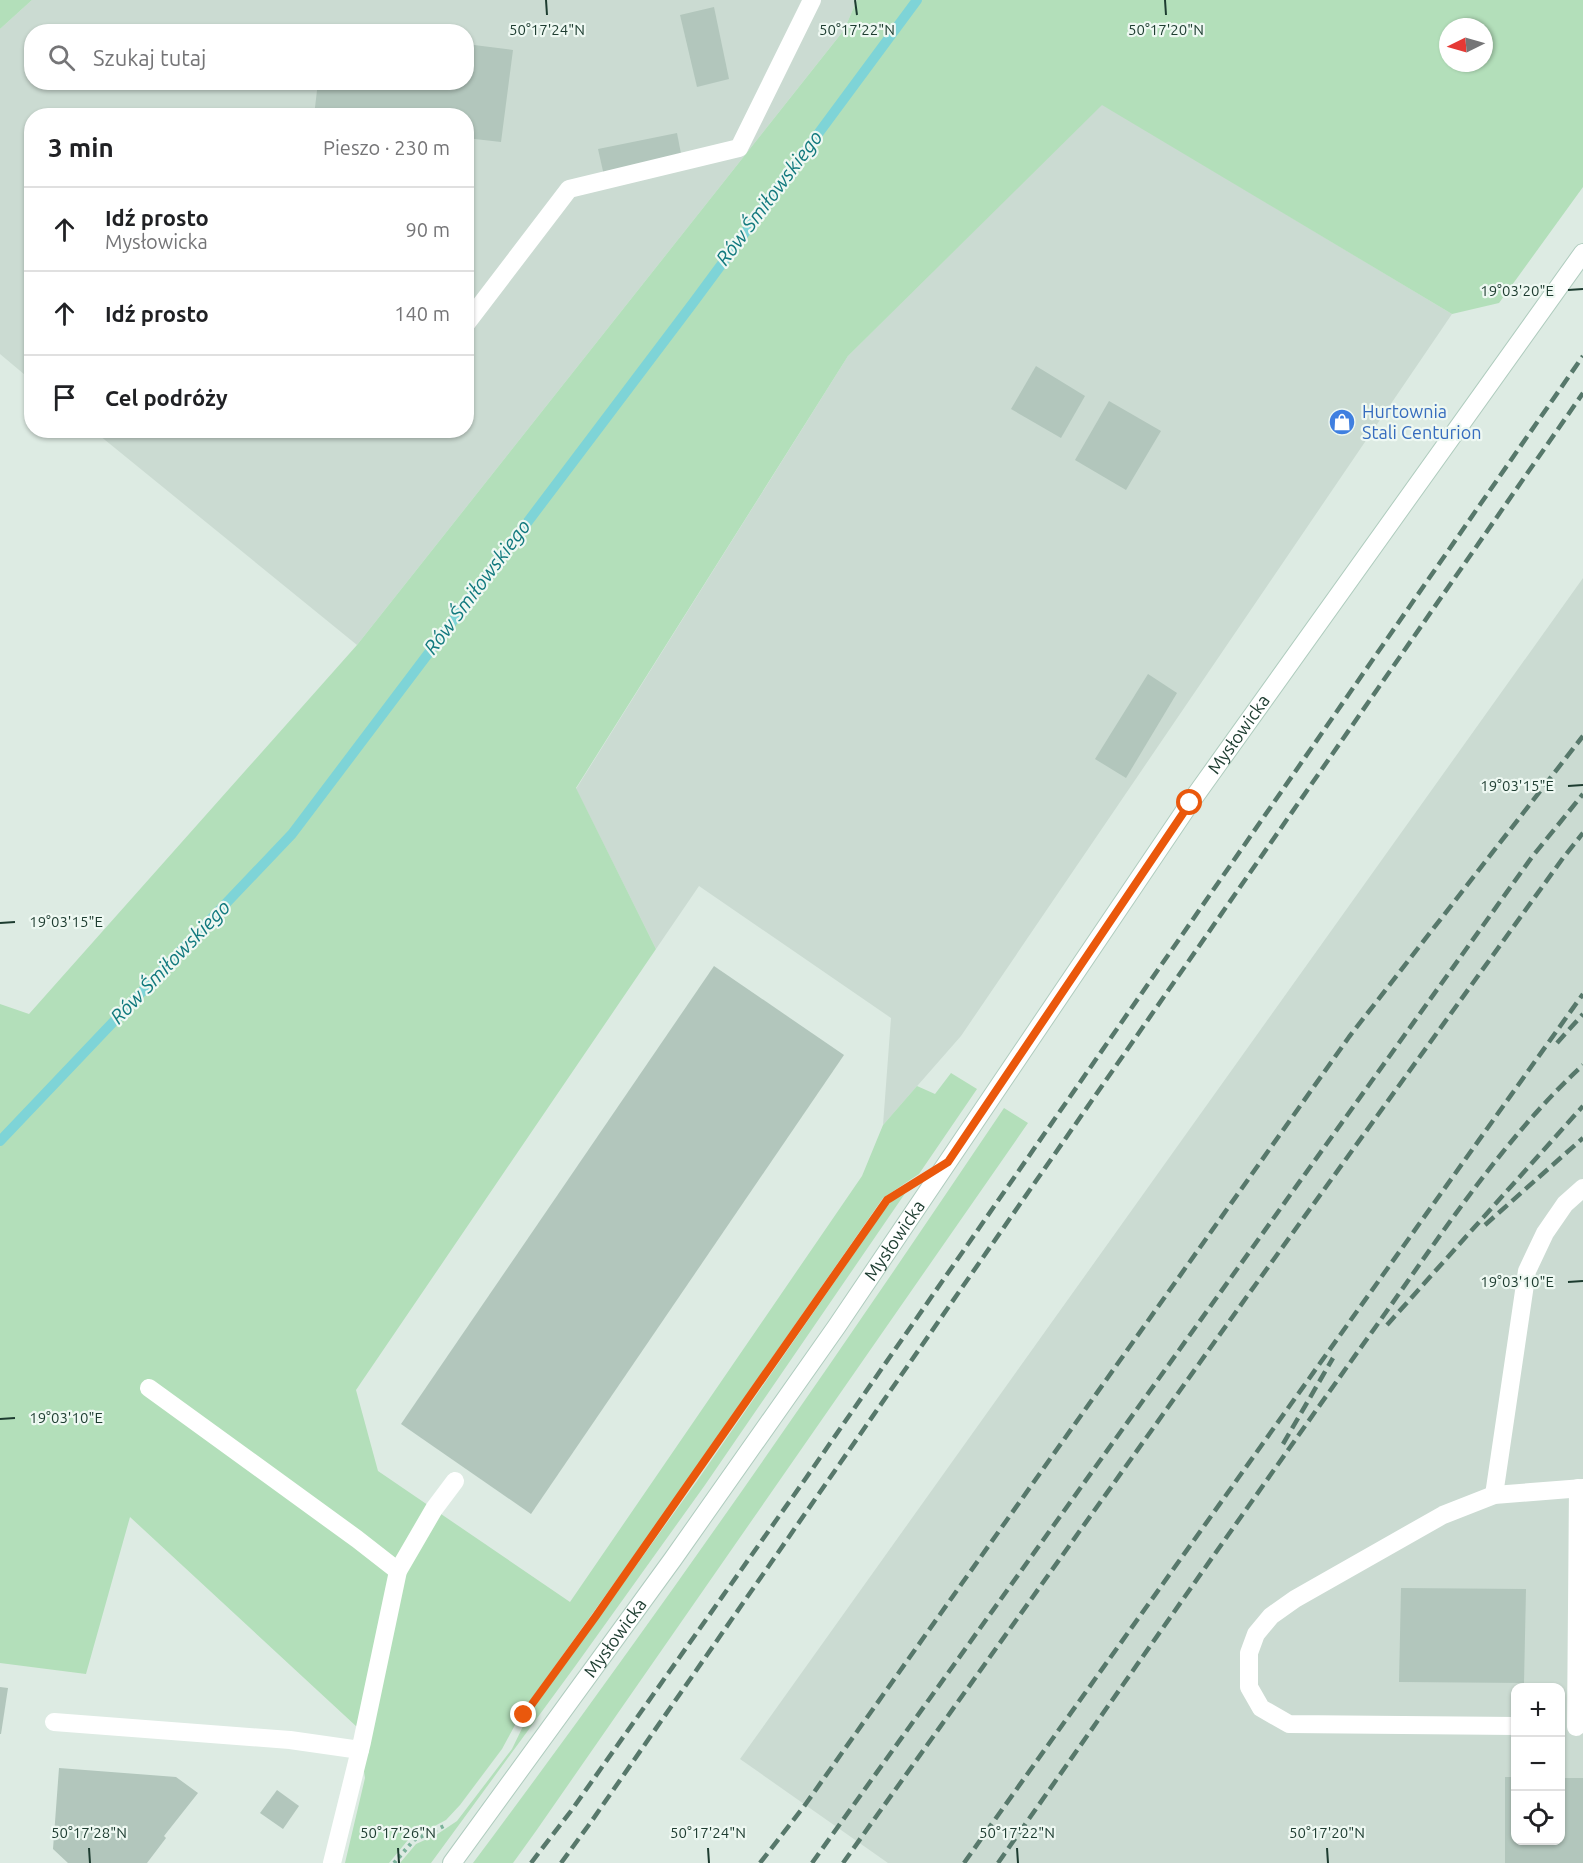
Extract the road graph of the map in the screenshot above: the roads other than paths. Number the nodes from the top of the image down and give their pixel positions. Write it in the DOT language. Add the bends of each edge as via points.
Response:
graph roads {
  1 [pos="812,0"];
  2 [pos="1583,253"];
  3 [pos="474,313"];
  4 [pos="1583,1188"];
  5 [pos="149,1388"];
  6 [pos="455,1481"];
  7 [pos="1580,1488"];
  8 [pos="1494,1494"];
  9 [pos="398,1571"];
  10 [pos="54,1722"];
  11 [pos="1511,1726"];
  12 [pos="1573,1727"];
  13 [pos="360,1750"];
  14 [pos="332,1863"];
  15 [pos="452,1863"];
  1 -- 3 [label="street" via="739,148 568,189"];
  2 -- 15 [label="street, Mysłowicka" via="1190,803 673,1559"];
  4 -- 8 [label="street" via="1565,1204 1545,1233 1527,1271"];
  5 -- 9 [label="street"];
  6 -- 9 [label="street"];
  7 -- 8 [label="street"];
  7 -- 12 [label="street"];
  8 -- 11 [label="street" via="1443,1515 1271,1616 1249,1653 1249,1687 1261,1708 1289,1724"];
  9 -- 13 [label="street"];
  10 -- 13 [label="street" via="290,1740"];
  13 -- 14 [label="street"];
}
